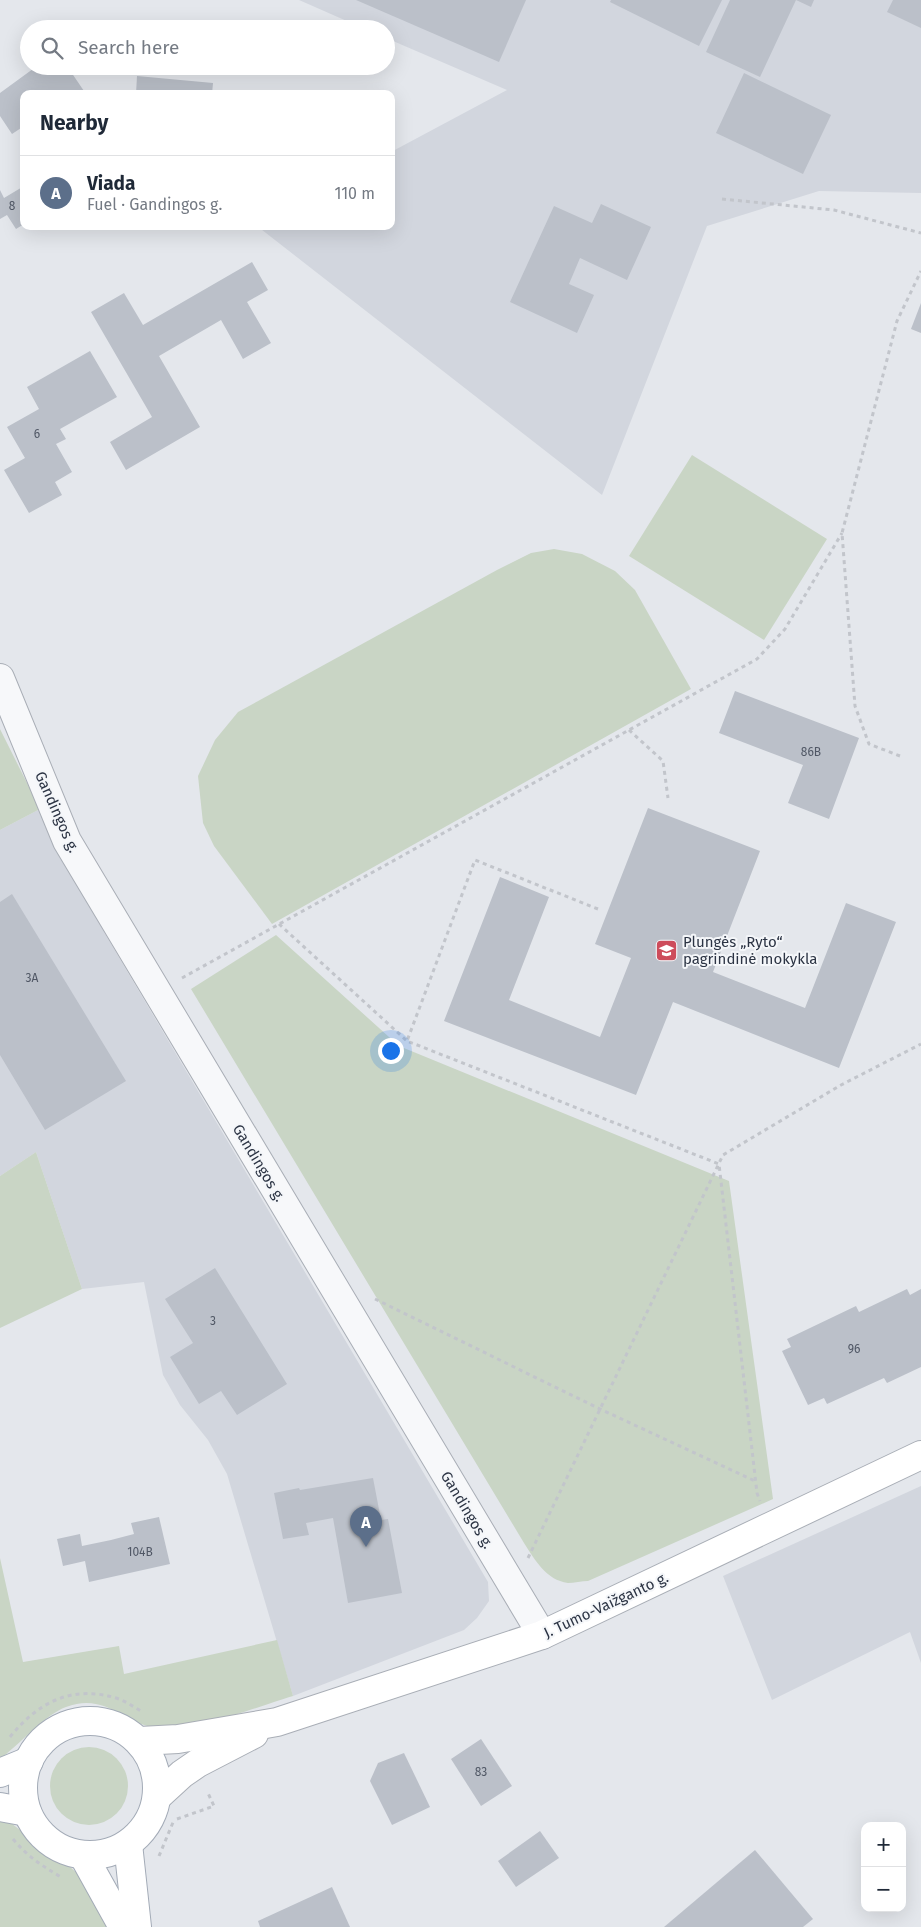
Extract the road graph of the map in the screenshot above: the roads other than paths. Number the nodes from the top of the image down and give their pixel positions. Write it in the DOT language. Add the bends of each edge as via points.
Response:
graph roads {
  1 [pos="0,678"];
  2 [pos="921,1455"];
  3 [pos="542,1636"];
  4 [pos="278,1722"];
  5 [pos="140,1742"];
  6 [pos="28,1761"];
  7 [pos="0,1773"];
  8 [pos="168,1804"];
  9 [pos="0,1807"];
  10 [pos="27,1812"];
  11 [pos="128,1844"];
  12 [pos="83,1855"];
  13 [pos="123,1927"];
  14 [pos="137,1927"];
  1 -- 3 [label="street, Gandingos g." via="67,841"];
  2 -- 3 [label="main road, J. Tumo-Vaižganto g."];
  3 -- 4 [label="main road, J. Tumo-Vaižganto g."];
  4 -- 5 [label="main road, J. Tumo-Vaižganto g."];
  4 -- 8 [label="main road, J. Tumo-Vaižganto g." via="182,1774"];
  5 -- 6 [label="main road" via="121,1728 98,1721 74,1723 53,1732"];
  5 -- 8 [label="main road" via="151,1758"];
  6 -- 7 [label="main road"];
  6 -- 10 [label="main road" via="23,1780"];
  8 -- 11 [label="main road" via="154,1810 139,1835"];
  9 -- 10 [label="main road"];
  10 -- 12 [label="main road" via="51,1843"];
  11 -- 12 [label="main road" via="106,1854"];
  11 -- 14 [label="main road"];
  12 -- 13 [label="main road"];
}
